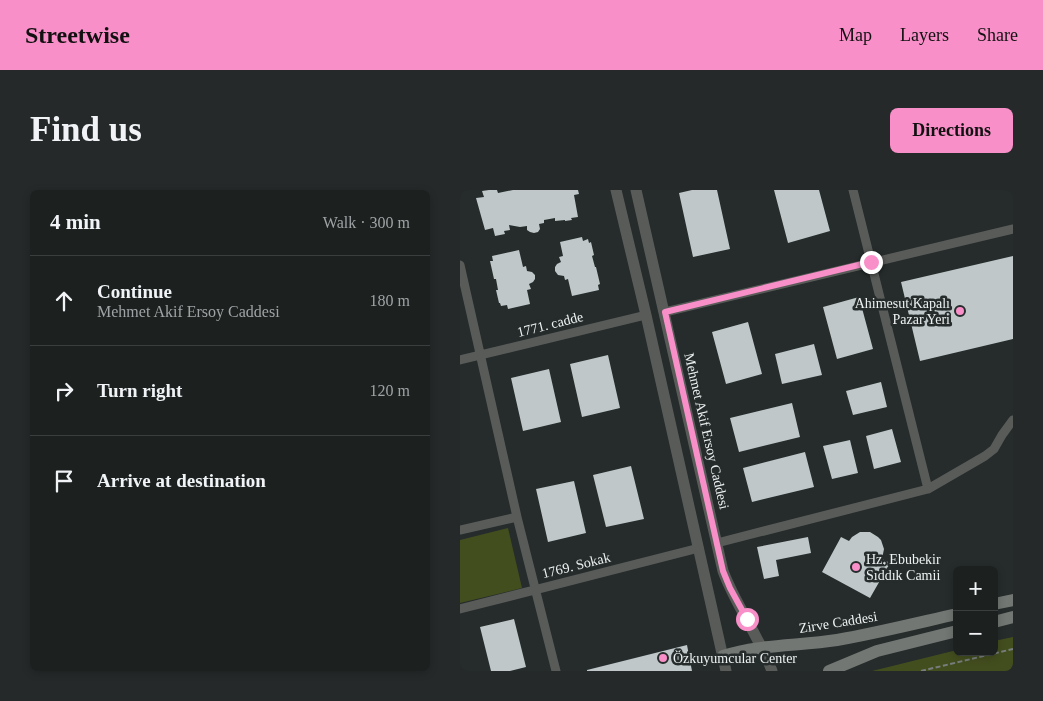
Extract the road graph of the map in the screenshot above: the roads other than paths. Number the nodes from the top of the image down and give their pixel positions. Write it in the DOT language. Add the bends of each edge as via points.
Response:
graph roads {
  1 [pos="616,190"];
  2 [pos="636,190"];
  3 [pos="853,190"];
  4 [pos="1013,229"];
  5 [pos="871,262"];
  6 [pos="460,265"];
  7 [pos="665,312"];
  8 [pos="646,315"];
  9 [pos="481,356"];
  10 [pos="460,360"];
  11 [pos="1013,420"];
  12 [pos="928,489"];
  13 [pos="518,517"];
  14 [pos="460,530"];
  15 [pos="717,543"];
  16 [pos="699,548"];
  17 [pos="535,589"];
  18 [pos="1013,600"];
  19 [pos="998,603"];
  20 [pos="460,609"];
  21 [pos="953,615"];
  22 [pos="1013,617"];
  23 [pos="998,621"];
  24 [pos="953,632"];
  25 [pos="762,647"];
  26 [pos="723,656"];
  27 [pos="556,671"];
  28 [pos="726,671"];
  29 [pos="772,671"];
  30 [pos="829,671"];
  1 -- 8 [label="street"];
  2 -- 7 [label="street, Mehmet Akif Ersoy Caddesi"];
  3 -- 5 [label="street"];
  4 -- 5 [label="street"];
  5 -- 7 [label="street"];
  5 -- 12 [label="street"];
  6 -- 9 [label="street"];
  7 -- 15 [label="street, Mehmet Akif Ersoy Caddesi"];
  8 -- 9 [label="street, 1771. cadde"];
  8 -- 16 [label="street"];
  9 -- 10 [label="street, 1771. cadde"];
  9 -- 13 [label="street"];
  11 -- 12 [label="street" via="994,449"];
  12 -- 15 [label="street"];
  13 -- 14 [label="street"];
  13 -- 17 [label="street"];
  15 -- 25 [label="street, Mehmet Akif Ersoy Caddesi" via="730,588"];
  16 -- 17 [label="street, 1769. Sokak"];
  16 -- 26 [label="street"];
  17 -- 20 [label="street, 1769. Sokak"];
  17 -- 27 [label="street"];
  18 -- 19 [label="main road"];
  21 -- 25 [label="main road, Zirve Caddesi" via="836,640"];
  22 -- 23 [label="main road"];
  24 -- 30 [label="main road" via="878,650"];
  25 -- 26 [label="main road, Zirve Caddesi"];
  25 -- 29 [label="street, Mehmet Akif Ersoy Caddesi"];
  26 -- 28 [label="street"];
}
